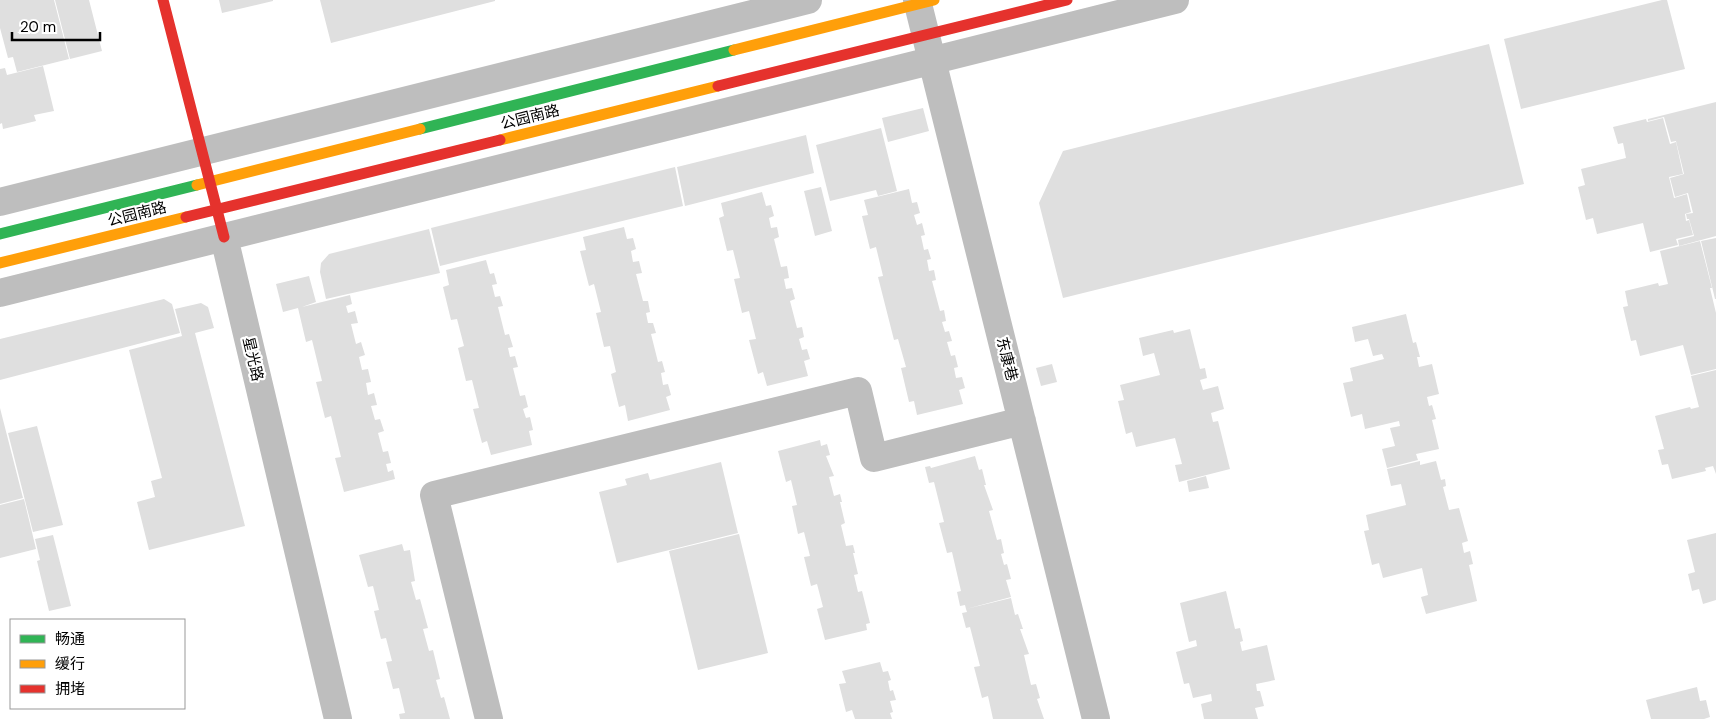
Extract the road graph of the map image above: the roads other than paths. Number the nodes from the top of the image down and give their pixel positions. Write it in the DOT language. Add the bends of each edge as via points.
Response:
graph roads {
  1 [pos="163,0"];
  2 [pos="808,0"];
  3 [pos="1067,0"];
  4 [pos="1175,0"];
  5 [pos="923,1"];
  6 [pos="930,47"];
  7 [pos="202,151"];
  8 [pos="210,183"];
  9 [pos="0,202"];
  10 [pos="217,209"];
  11 [pos="0,234"];
  12 [pos="224,237"];
  13 [pos="0,263"];
  14 [pos="0,293"];
  15 [pos="1022,421"];
  16 [pos="338,719"];
  17 [pos="489,719"];
  18 [pos="1096,719"];
  1 -- 7 [label="main road, 星光路"];
  2 -- 7 [label="street"];
  3 -- 6 [label="main road, 公园南路"];
  4 -- 6 [label="street"];
  5 -- 6 [label="street, 东康巷"];
  5 -- 8 [label="main road, 公园南路"];
  6 -- 10 [label="main road, 公园南路"];
  6 -- 12 [label="street"];
  6 -- 15 [label="street, 东康巷"];
  7 -- 8 [label="main road, 星光路"];
  7 -- 9 [label="street"];
  8 -- 10 [label="main road, 星光路"];
  8 -- 11 [label="main road, 公园南路"];
  10 -- 12 [label="main road, 星光路"];
  10 -- 13 [label="main road, 公园南路"];
  12 -- 14 [label="street"];
  12 -- 16 [label="street, 星光路"];
  15 -- 17 [label="street" via="874,458 858,391 434,495"];
  15 -- 18 [label="street, 东康巷"];
}
